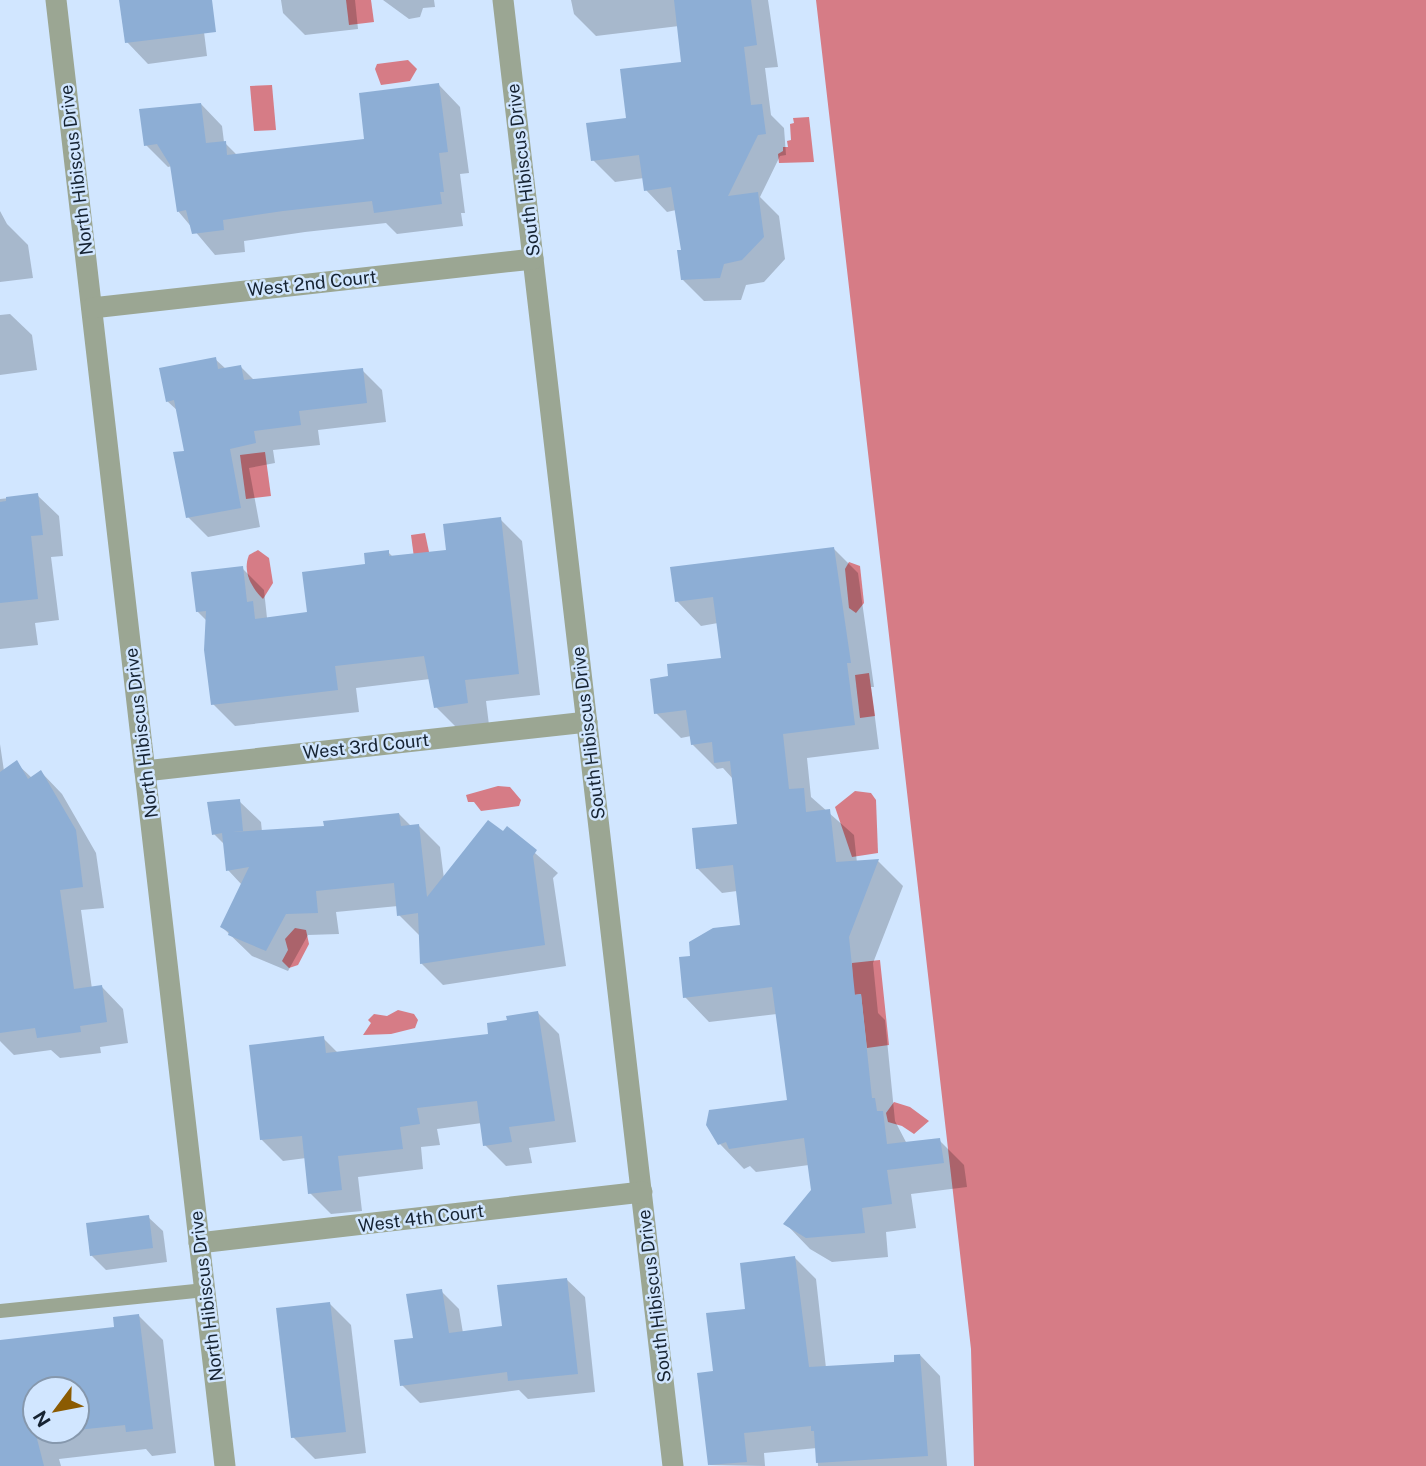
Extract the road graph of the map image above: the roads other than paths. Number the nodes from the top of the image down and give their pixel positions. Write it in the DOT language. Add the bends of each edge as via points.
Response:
graph roads {
  1 [pos="56,0"];
  2 [pos="503,0"];
  3 [pos="533,258"];
  4 [pos="92,307"];
  5 [pos="587,722"];
  6 [pos="145,771"];
  7 [pos="642,1192"];
  8 [pos="200,1243"];
  9 [pos="205,1290"];
  10 [pos="0,1311"];
  11 [pos="225,1466"];
  12 [pos="673,1466"];
  1 -- 4 [label="street, North Hibiscus Drive"];
  2 -- 3 [label="street, South Hibiscus Drive"];
  3 -- 4 [label="street, West 2nd Court"];
  3 -- 5 [label="street, South Hibiscus Drive"];
  4 -- 6 [label="street, North Hibiscus Drive"];
  5 -- 6 [label="street, West 3rd Court"];
  5 -- 7 [label="street, South Hibiscus Drive"];
  6 -- 8 [label="street, North Hibiscus Drive"];
  7 -- 8 [label="street, West 4th Court"];
  7 -- 12 [label="street, South Hibiscus Drive"];
  8 -- 9 [label="street, North Hibiscus Drive"];
  9 -- 10 [label="lane"];
  9 -- 11 [label="street, North Hibiscus Drive"];
}
